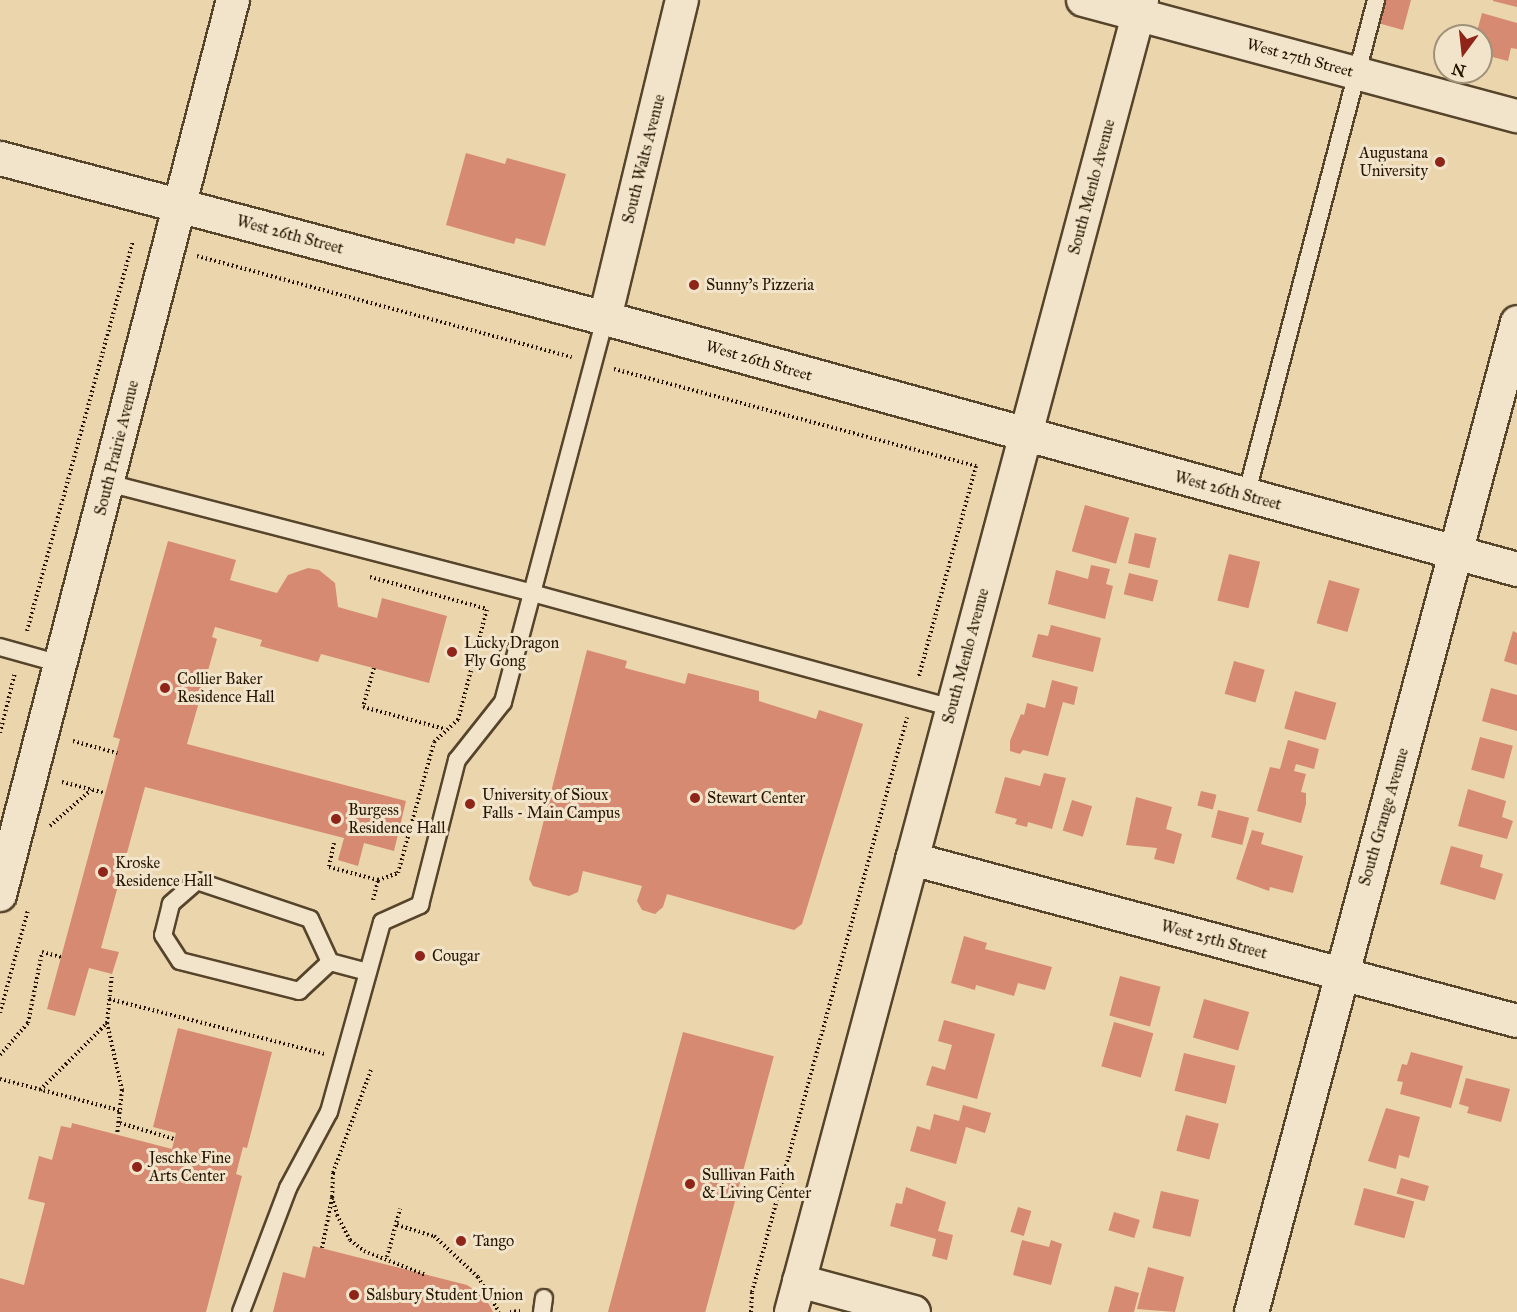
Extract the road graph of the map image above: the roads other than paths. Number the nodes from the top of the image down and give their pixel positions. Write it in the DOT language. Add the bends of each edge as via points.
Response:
graph roads {
  1 [pos="233,0"];
  2 [pos="682,0"];
  3 [pos="1083,0"];
  4 [pos="1376,0"];
  5 [pos="1140,7"];
  6 [pos="1357,73"];
  7 [pos="1517,116"];
  8 [pos="0,158"];
  9 [pos="180,206"];
  10 [pos="605,318"];
  11 [pos="1517,322"];
  12 [pos="1025,435"];
  13 [pos="108,483"];
  14 [pos="1246,496"];
  15 [pos="1457,553"];
  16 [pos="1517,569"];
  17 [pos="532,592"];
  18 [pos="0,647"];
  19 [pos="61,664"];
  20 [pos="952,708"];
  21 [pos="912,859"];
  22 [pos="0,895"];
  23 [pos="330,962"];
  24 [pos="368,972"];
  25 [pos="1341,974"];
  26 [pos="1517,1021"];
  27 [pos="799,1281"];
  28 [pos="241,1312"];
  29 [pos="791,1312"];
  30 [pos="914,1312"];
  31 [pos="1251,1312"];
  1 -- 9 [label="street, South Prairie Avenue"];
  2 -- 10 [label="street, South Walts Avenue"];
  3 -- 5 [label="street, West 27th Street"];
  4 -- 6 [label="lane"];
  5 -- 6 [label="street, West 27th Street"];
  5 -- 12 [label="street, South Menlo Avenue"];
  6 -- 7 [label="street, West 27th Street"];
  6 -- 14 [label="lane"];
  8 -- 9 [label="main road, West 26th Street"];
  9 -- 10 [label="main road, West 26th Street"];
  9 -- 13 [label="street, South Prairie Avenue"];
  10 -- 12 [label="main road, West 26th Street"];
  10 -- 17 [label="lane"];
  11 -- 15 [label="main road, South Grange Avenue"];
  12 -- 14 [label="main road, West 26th Street"];
  12 -- 20 [label="street, South Menlo Avenue"];
  13 -- 17 [label="lane"];
  13 -- 19 [label="street, South Prairie Avenue"];
  14 -- 15 [label="main road, West 26th Street"];
  15 -- 16 [label="main road, West 26th Street"];
  15 -- 25 [label="main road, South Grange Avenue"];
  17 -- 20 [label="lane"];
  17 -- 24 [label="lane" via="503,702 457,760 420,904 382,922"];
  18 -- 19 [label="lane"];
  19 -- 22 [label="street, South Prairie Avenue"];
  20 -- 21 [label="street, South Menlo Avenue"];
  21 -- 25 [label="street, West 25th Street"];
  21 -- 27 [label="street, South Menlo Avenue"];
  23 -- 23 [label="lane" via="299,991 180,961 163,935 171,904 197,881 310,919"];
  23 -- 24 [label="lane"];
  24 -- 28 [label="lane" via="329,1112 288,1188"];
  25 -- 26 [label="street, West 25th Street"];
  25 -- 31 [label="main road, South Grange Avenue"];
  27 -- 29 [label="street, South Menlo Avenue"];
  27 -- 30 [label="street"];
}
